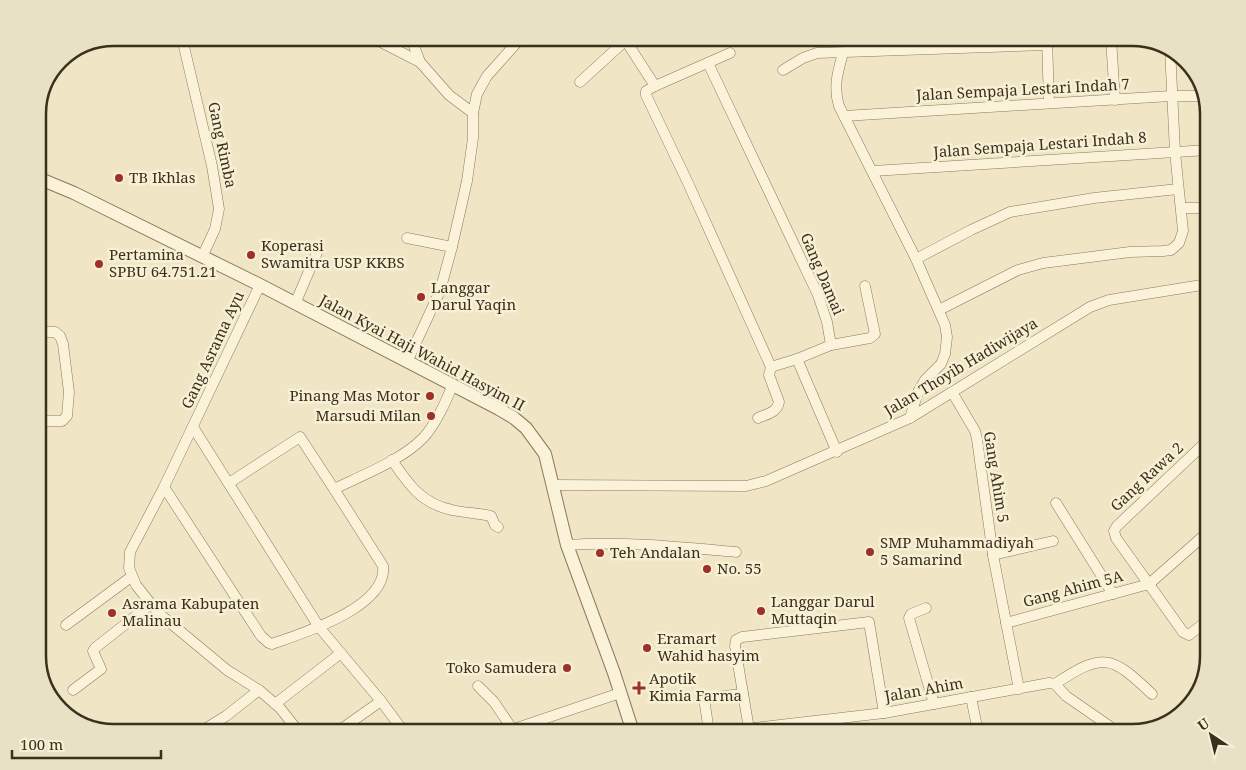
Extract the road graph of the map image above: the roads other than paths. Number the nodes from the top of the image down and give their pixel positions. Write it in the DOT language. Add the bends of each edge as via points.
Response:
graph roads {
  1 [pos="184,46"];
  2 [pos="389,46"];
  3 [pos="414,46"];
  4 [pos="514,46"];
  5 [pos="618,46"];
  6 [pos="629,46"];
  7 [pos="962,46"];
  8 [pos="1047,46"];
  9 [pos="1112,46"];
  10 [pos="730,52"];
  11 [pos="843,53"];
  12 [pos="1170,58"];
  13 [pos="420,62"];
  14 [pos="708,63"];
  15 [pos="783,70"];
  16 [pos="580,82"];
  17 [pos="655,86"];
  18 [pos="1171,96"];
  19 [pos="1197,96"];
  20 [pos="1115,100"];
  21 [pos="1049,103"];
  22 [pos="473,113"];
  23 [pos="844,116"];
  24 [pos="1200,150"];
  25 [pos="1174,152"];
  26 [pos="873,171"];
  27 [pos="46,181"];
  28 [pos="1178,189"];
  29 [pos="1181,208"];
  30 [pos="1200,208"];
  31 [pos="407,238"];
  32 [pos="452,247"];
  33 [pos="318,250"];
  34 [pos="202,257"];
  35 [pos="916,259"];
  36 [pos="260,285"];
  37 [pos="1200,285"];
  38 [pos="866,286"];
  39 [pos="295,304"];
  40 [pos="940,310"];
  41 [pos="46,332"];
  42 [pos="831,345"];
  43 [pos="797,359"];
  44 [pos="407,362"];
  45 [pos="771,366"];
  46 [pos="452,386"];
  47 [pos="952,392"];
  48 [pos="758,418"];
  49 [pos="910,418"];
  50 [pos="46,421"];
  51 [pos="193,427"];
  52 [pos="1200,448"];
  53 [pos="837,452"];
  54 [pos="392,460"];
  55 [pos="229,484"];
  56 [pos="552,485"];
  57 [pos="164,487"];
  58 [pos="334,490"];
  59 [pos="1056,503"];
  60 [pos="498,527"];
  61 [pos="1200,539"];
  62 [pos="1053,541"];
  63 [pos="567,545"];
  64 [pos="736,552"];
  65 [pos="993,555"];
  66 [pos="131,577"];
  67 [pos="1149,584"];
  68 [pos="1112,594"];
  69 [pos="151,604"];
  70 [pos="926,608"];
  71 [pos="1006,623"];
  72 [pos="66,625"];
  73 [pos="319,627"];
  74 [pos="1200,627"];
  75 [pos="341,653"];
  76 [pos="1055,684"];
  77 [pos="478,686"];
  78 [pos="1019,689"];
  79 [pos="73,690"];
  80 [pos="259,690"];
  81 [pos="620,693"];
  82 [pos="743,694"];
  83 [pos="1152,694"];
  84 [pos="971,697"];
  85 [pos="381,701"];
  86 [pos="275,704"];
  87 [pos="934,704"];
  88 [pos="884,713"];
  89 [pos="213,724"];
  90 [pos="293,724"];
  91 [pos="348,724"];
  92 [pos="398,724"];
  93 [pos="510,724"];
  94 [pos="534,724"];
  95 [pos="630,724"];
  96 [pos="708,724"];
  97 [pos="748,724"];
  98 [pos="807,724"];
  99 [pos="976,724"];
  100 [pos="1105,724"];
  1 -- 34 [label="street, Gang Rimba" via="219,208 215,229"];
  2 -- 13 [label="street"];
  3 -- 13 [label="street"];
  4 -- 22 [label="street" via="484,81"];
  5 -- 16 [label="street"];
  6 -- 17 [label="street"];
  7 -- 11 [label="street"];
  8 -- 21 [label="street"];
  9 -- 20 [label="street"];
  10 -- 14 [label="street"];
  11 -- 15 [label="street" via="811,54"];
  11 -- 23 [label="street" via="835,89"];
  12 -- 18 [label="street"];
  13 -- 22 [label="street" via="449,95"];
  14 -- 17 [label="street"];
  14 -- 42 [label="street, Gang Damai" via="818,295"];
  17 -- 45 [label="street" via="646,91 646,95"];
  18 -- 19 [label="street, Jalan Sempaja Lestari Indah 7"];
  18 -- 20 [label="street, Jalan Sempaja Lestari Indah 7"];
  18 -- 25 [label="street"];
  20 -- 21 [label="street, Jalan Sempaja Lestari Indah 7"];
  21 -- 23 [label="street, Jalan Sempaja Lestari Indah 7"];
  22 -- 32 [label="street" via="467,181"];
  23 -- 26 [label="street"];
  24 -- 25 [label="street, Jalan Sempaja Lestari Indah 8"];
  25 -- 26 [label="street, Jalan Sempaja Lestari Indah 8"];
  25 -- 28 [label="street"];
  26 -- 35 [label="street"];
  27 -- 34 [label="street, Jalan Kyai Haji Wahid Hasyim II"];
  28 -- 29 [label="street"];
  28 -- 35 [label="street" via="1010,212"];
  29 -- 30 [label="street"];
  29 -- 40 [label="street" via="1182,238 1171,250 1043,262 1018,270"];
  31 -- 32 [label="street"];
  32 -- 44 [label="street" via="440,292"];
  33 -- 39 [label="street"];
  34 -- 36 [label="street, Jalan Kyai Haji Wahid Hasyim II"];
  35 -- 40 [label="street"];
  36 -- 39 [label="street, Jalan Kyai Haji Wahid Hasyim II"];
  36 -- 51 [label="street, Gang Asrama Ayu"];
  37 -- 47 [label="street, Jalan Thoyib Hadiwijaya" via="1109,300 1090,307"];
  38 -- 42 [label="street" via="875,334 870,338"];
  39 -- 44 [label="street, Jalan Kyai Haji Wahid Hasyim II"];
  40 -- 49 [label="street" via="947,337 945,354 941,364 918,392"];
  41 -- 50 [label="street" via="55,332 62,339 69,392 68,412 64,419"];
  42 -- 43 [label="street"];
  43 -- 45 [label="street"];
  43 -- 53 [label="street"];
  44 -- 46 [label="street, Jalan Kyai Haji Wahid Hasyim II"];
  45 -- 48 [label="street" via="768,375 779,402 774,411"];
  46 -- 54 [label="street" via="430,430 416,445"];
  46 -- 56 [label="street, Jalan Kyai Haji Wahid Hasyim II" via="499,409 526,428 545,454"];
  47 -- 49 [label="street, Jalan Thoyib Hadiwijaya"];
  47 -- 65 [label="street, Gang Ahim 5" via="975,430"];
  49 -- 53 [label="street, Jalan Thoyib Hadiwijaya"];
  51 -- 55 [label="street"];
  51 -- 57 [label="street, Gang Asrama Ayu"];
  52 -- 67 [label="street, Gang Rawa 2" via="1116,528 1116,538"];
  53 -- 56 [label="street, Jalan Thoyib Hadiwijaya" via="746,486"];
  54 -- 58 [label="street"];
  54 -- 60 [label="street" via="412,489 435,506 491,516"];
  55 -- 58 [label="street" via="300,437"];
  55 -- 73 [label="street"];
  56 -- 63 [label="street, Jalan Kyai Haji Wahid Hasyim II"];
  57 -- 66 [label="street, Gang Asrama Ayu" via="130,552"];
  57 -- 73 [label="street" via="264,640 272,644"];
  58 -- 73 [label="street" via="378,557 384,574 382,582 368,598"];
  59 -- 68 [label="street"];
  61 -- 67 [label="street"];
  62 -- 65 [label="street"];
  63 -- 64 [label="street" via="635,543"];
  63 -- 81 [label="street, Jalan Kyai Haji Wahid Hasyim II"];
  65 -- 71 [label="street, Gang Ahim 5"];
  66 -- 69 [label="street"];
  66 -- 72 [label="street"];
  67 -- 68 [label="street, Gang Ahim 5A"];
  67 -- 74 [label="street, Gang Rawa 2" via="1185,635 1189,636"];
  68 -- 71 [label="street, Gang Ahim 5A"];
  69 -- 79 [label="street" via="95,648 93,651 101,668"];
  69 -- 80 [label="street" via="227,670"];
  70 -- 87 [label="street" via="909,618"];
  71 -- 78 [label="street, Gang Ahim 5"];
  73 -- 75 [label="street"];
  75 -- 85 [label="street"];
  75 -- 86 [label="street"];
  76 -- 78 [label="street, Jalan Ahim"];
  76 -- 83 [label="street" via="1088,664 1102,662 1115,664 1128,672"];
  76 -- 100 [label="street"];
  77 -- 93 [label="street"];
  78 -- 84 [label="street, Jalan Ahim"];
  80 -- 86 [label="street"];
  80 -- 89 [label="street"];
  81 -- 94 [label="street"];
  81 -- 95 [label="street, Jalan Kyai Haji Wahid Hasyim II"];
  82 -- 88 [label="street" via="736,640 868,622"];
  82 -- 96 [label="street" via="704,698"];
  82 -- 97 [label="street"];
  84 -- 87 [label="street, Jalan Ahim"];
  84 -- 99 [label="street"];
  85 -- 91 [label="street"];
  85 -- 92 [label="street"];
  86 -- 90 [label="street"];
  87 -- 88 [label="street, Jalan Ahim"];
  88 -- 98 [label="street, Jalan Ahim"];
}
